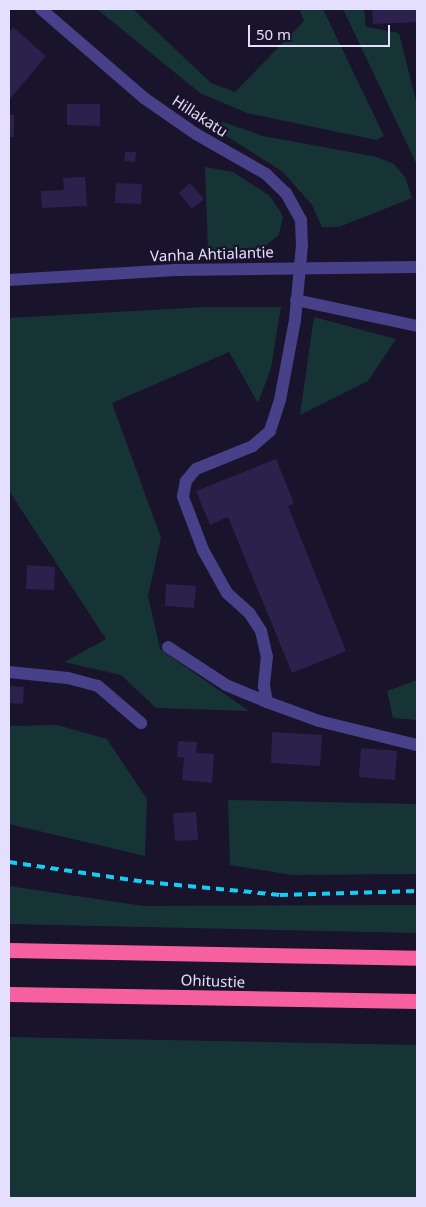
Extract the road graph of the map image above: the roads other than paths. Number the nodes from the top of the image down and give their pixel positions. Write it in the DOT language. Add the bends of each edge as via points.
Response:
graph roads {
  1 [pos="41,9"];
  2 [pos="417,267"];
  3 [pos="298,268"];
  4 [pos="9,280"];
  5 [pos="296,300"];
  6 [pos="417,326"];
  7 [pos="168,647"];
  8 [pos="9,672"];
  9 [pos="267,702"];
  10 [pos="142,723"];
  11 [pos="417,745"];
  12 [pos="9,950"];
  13 [pos="417,958"];
  14 [pos="9,994"];
  15 [pos="417,1001"];
  1 -- 3 [label="street, Hillakatu" via="144,98 196,134 266,174 286,193 301,220"];
  2 -- 3 [label="street, Vanha Ahtialantie"];
  3 -- 4 [label="street, Vanha Ahtialantie" via="176,270"];
  3 -- 5 [label="street, Hillakatu"];
  5 -- 6 [label="street"];
  5 -- 9 [label="street, Hillakatu" via="280,400 270,431 253,446 196,469 186,481 183,497 203,550 227,593 250,614 261,631 267,656 264,686"];
  7 -- 9 [label="street" via="226,685"];
  8 -- 10 [label="street" via="68,678 98,686"];
  9 -- 11 [label="street" via="319,721"];
  12 -- 13 [label="highway, Ohitustie"];
  14 -- 15 [label="highway, Ohitustie"];
}
